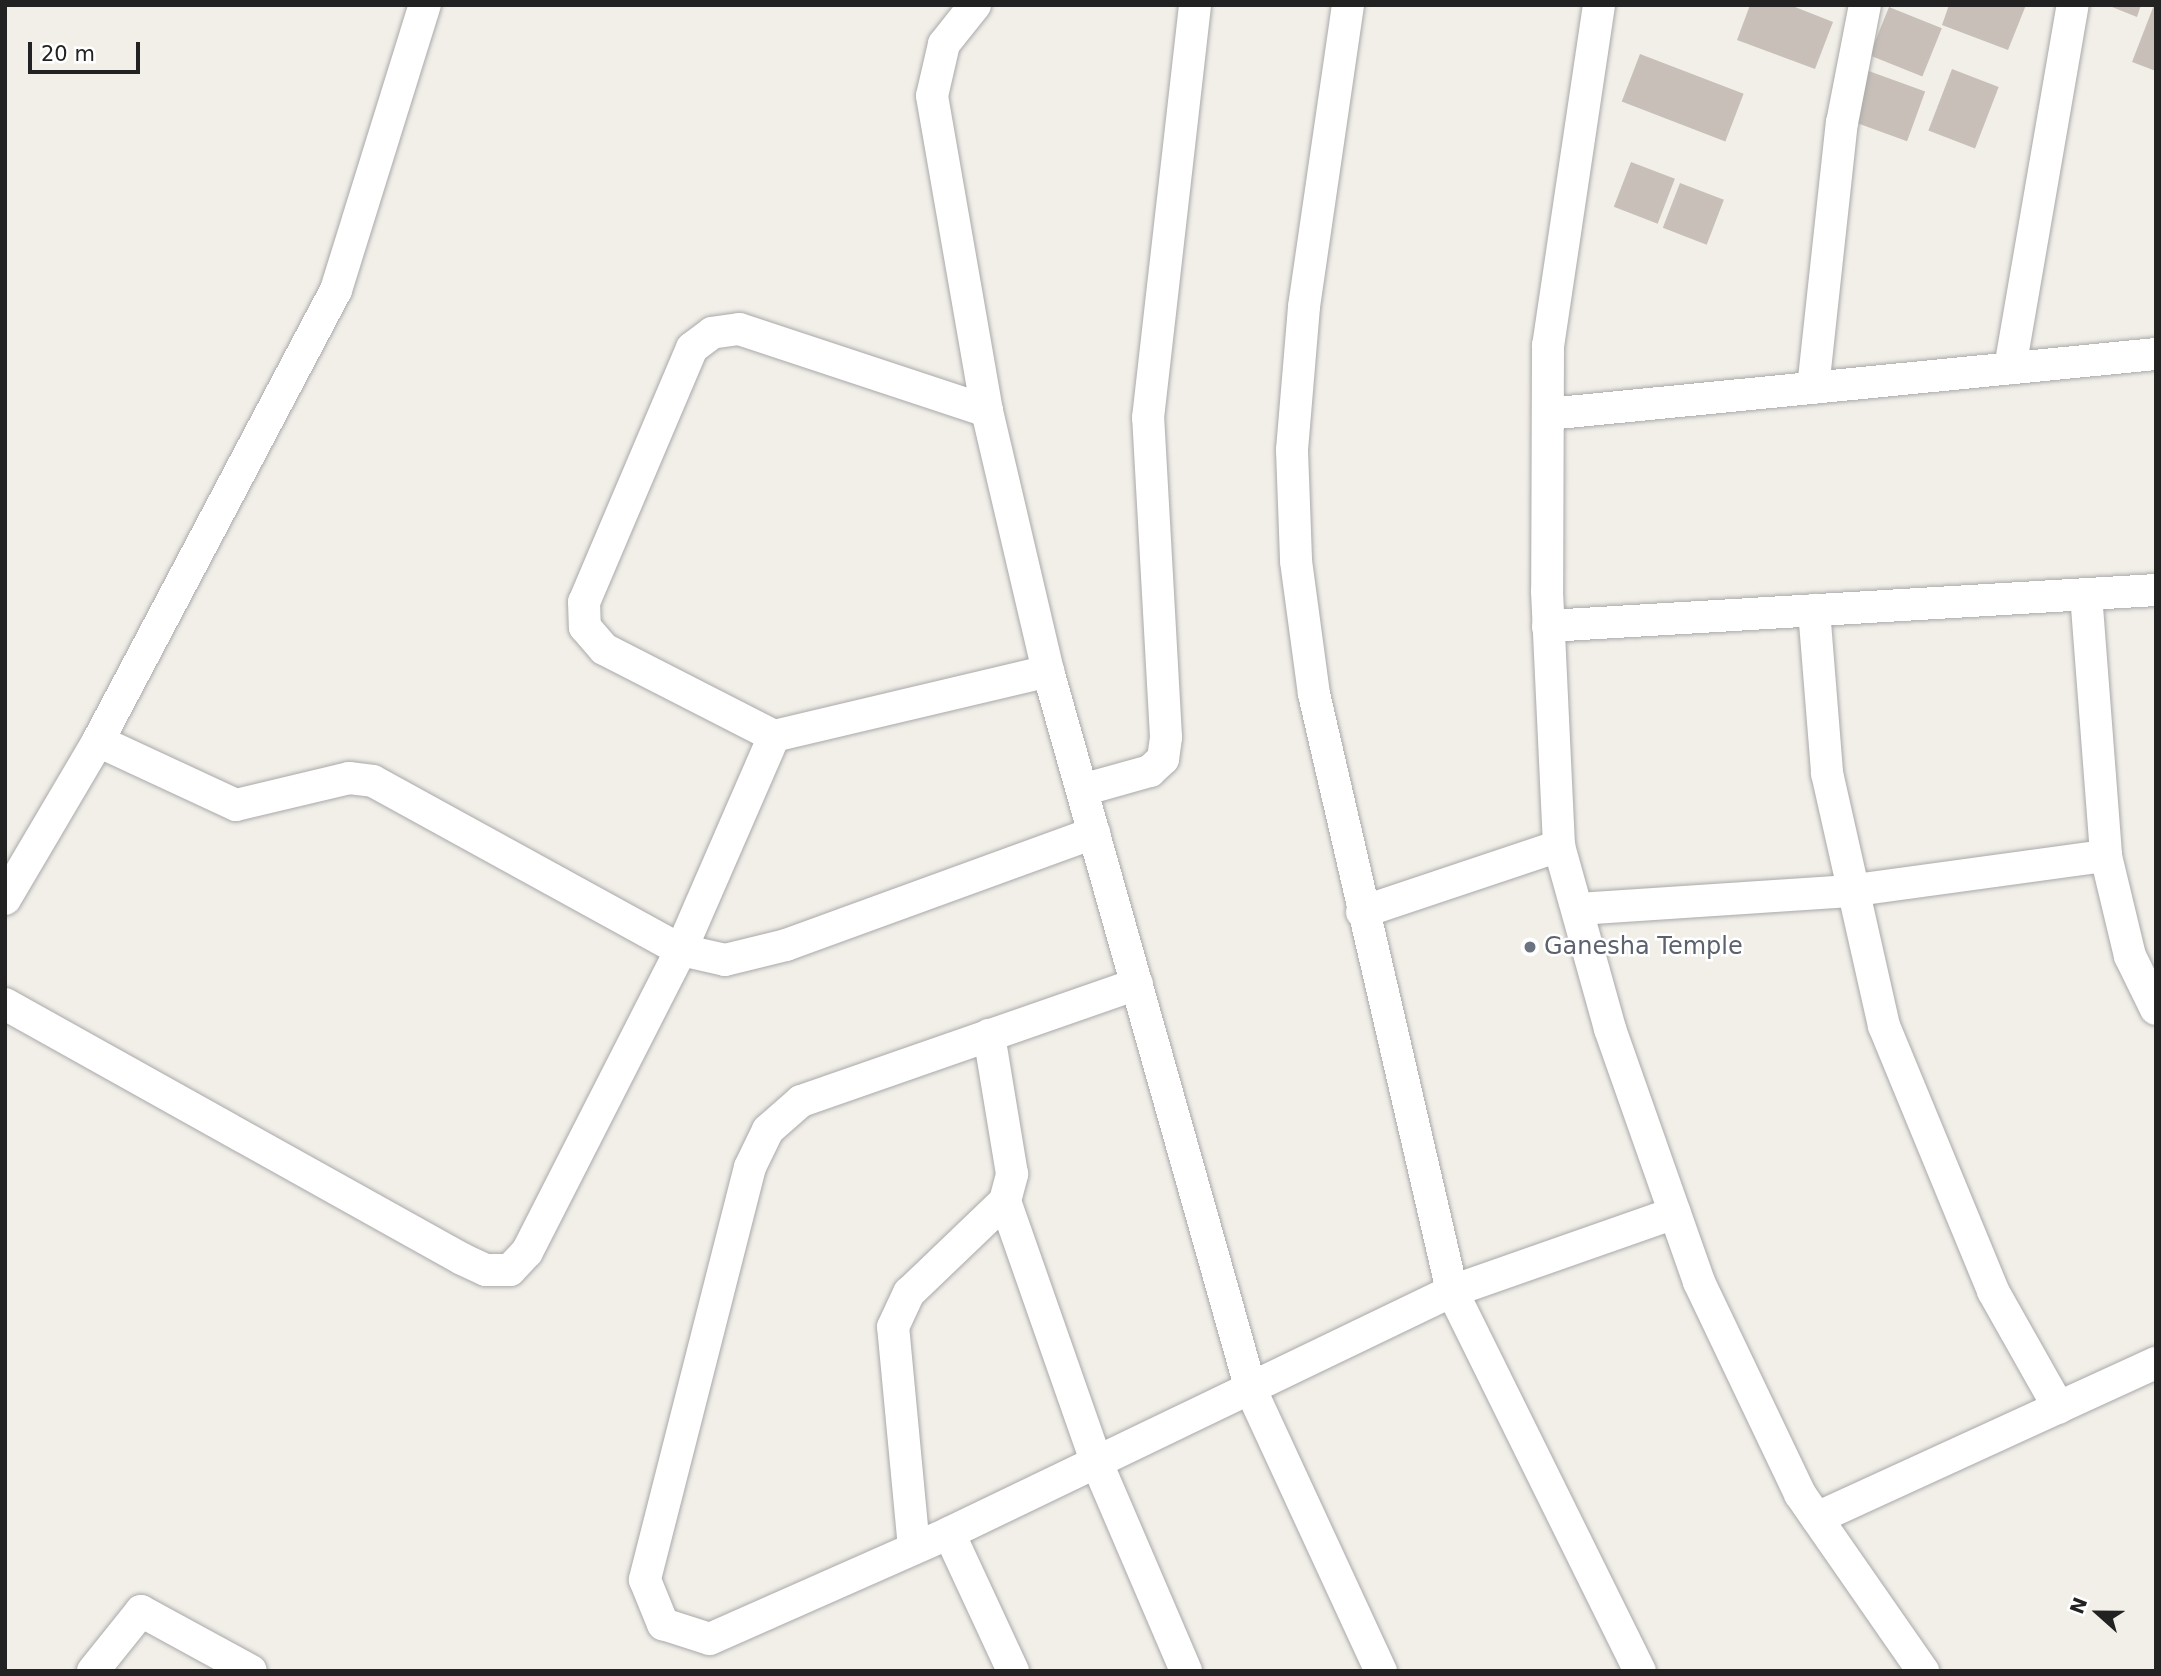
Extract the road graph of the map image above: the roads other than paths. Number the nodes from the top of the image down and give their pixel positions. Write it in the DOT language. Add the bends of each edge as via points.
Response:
graph roads {
  1 [pos="425,5"];
  2 [pos="975,5"];
  3 [pos="1195,5"];
  4 [pos="1348,5"];
  5 [pos="1598,5"];
  6 [pos="1865,5"];
  7 [pos="2073,5"];
  8 [pos="2156,354"];
  9 [pos="2010,368"];
  10 [pos="1813,388"];
  11 [pos="987,411"];
  12 [pos="1548,414"];
  13 [pos="2156,590"];
  14 [pos="2086,594"];
  15 [pos="1814,610"];
  16 [pos="1548,626"];
  17 [pos="1048,671"];
  18 [pos="774,736"];
  19 [pos="98,741"];
  20 [pos="1082,790"];
  21 [pos="1094,833"];
  22 [pos="1559,846"];
  23 [pos="2106,856"];
  24 [pos="1849,891"];
  25 [pos="5,899"];
  26 [pos="1579,909"];
  27 [pos="1362,912"];
  28 [pos="681,950"];
  29 [pos="1137,984"];
  30 [pos="5,1004"];
  31 [pos="2156,1009"];
  32 [pos="989,1035"];
  33 [pos="1005,1201"];
  34 [pos="1675,1213"];
  35 [pos="1452,1291"];
  36 [pos="2156,1363"];
  37 [pos="1251,1390"];
  38 [pos="2059,1408"];
  39 [pos="1097,1463"];
  40 [pos="1817,1518"];
  41 [pos="949,1533"];
  42 [pos="914,1548"];
  43 [pos="93,1671"];
  44 [pos="251,1671"];
  45 [pos="1013,1671"];
  46 [pos="1186,1671"];
  47 [pos="1381,1671"];
  48 [pos="1640,1671"];
  49 [pos="1923,1671"];
  1 -- 19 [label="street" via="336,290"];
  2 -- 11 [label="street" via="944,44 932,96"];
  3 -- 20 [label="street" via="1148,418 1166,737 1163,759 1150,771"];
  4 -- 27 [label="street" via="1304,307 1292,450 1296,561 1314,694"];
  5 -- 12 [label="street" via="1548,345"];
  6 -- 10 [label="street" via="1842,123"];
  7 -- 9 [label="street"];
  8 -- 9 [label="street"];
  9 -- 10 [label="street"];
  10 -- 12 [label="street"];
  11 -- 17 [label="street"];
  11 -- 18 [label="street" via="739,329 712,333 692,348 584,602 585,627 604,649"];
  12 -- 16 [label="street"];
  13 -- 14 [label="street"];
  14 -- 15 [label="street"];
  14 -- 23 [label="street"];
  15 -- 16 [label="street"];
  15 -- 24 [label="street" via="1827,774"];
  16 -- 22 [label="street"];
  17 -- 18 [label="street"];
  17 -- 20 [label="street"];
  18 -- 28 [label="street"];
  19 -- 25 [label="street"];
  19 -- 28 [label="street" via="236,805 349,778 373,780"];
  20 -- 21 [label="street"];
  21 -- 28 [label="street" via="786,945 725,960"];
  21 -- 29 [label="street"];
  22 -- 26 [label="street"];
  22 -- 27 [label="street"];
  23 -- 24 [label="street"];
  23 -- 31 [label="street" via="2130,956"];
  24 -- 26 [label="street"];
  24 -- 38 [label="street" via="1884,1026 1936,1163 1993,1290"];
  26 -- 34 [label="street" via="1610,1029"];
  27 -- 35 [label="street"];
  28 -- 30 [label="street" via="527,1252 510,1270 486,1270 462,1259"];
  29 -- 32 [label="street"];
  29 -- 37 [label="street"];
  32 -- 33 [label="street" via="1012,1174"];
  32 -- 42 [label="street" via="801,1101 768,1130 750,1167 645,1580 663,1624 710,1639"];
  33 -- 39 [label="street"];
  33 -- 42 [label="street" via="909,1293 893,1327"];
  34 -- 35 [label="street"];
  34 -- 40 [label="street" via="1699,1282"];
  35 -- 37 [label="street"];
  35 -- 48 [label="street"];
  36 -- 38 [label="street"];
  37 -- 39 [label="street"];
  37 -- 47 [label="street"];
  38 -- 40 [label="street"];
  39 -- 41 [label="street"];
  39 -- 46 [label="street"];
  40 -- 49 [label="street"];
  41 -- 42 [label="street"];
  41 -- 45 [label="street"];
  43 -- 44 [label="street" via="141,1611"];
}
